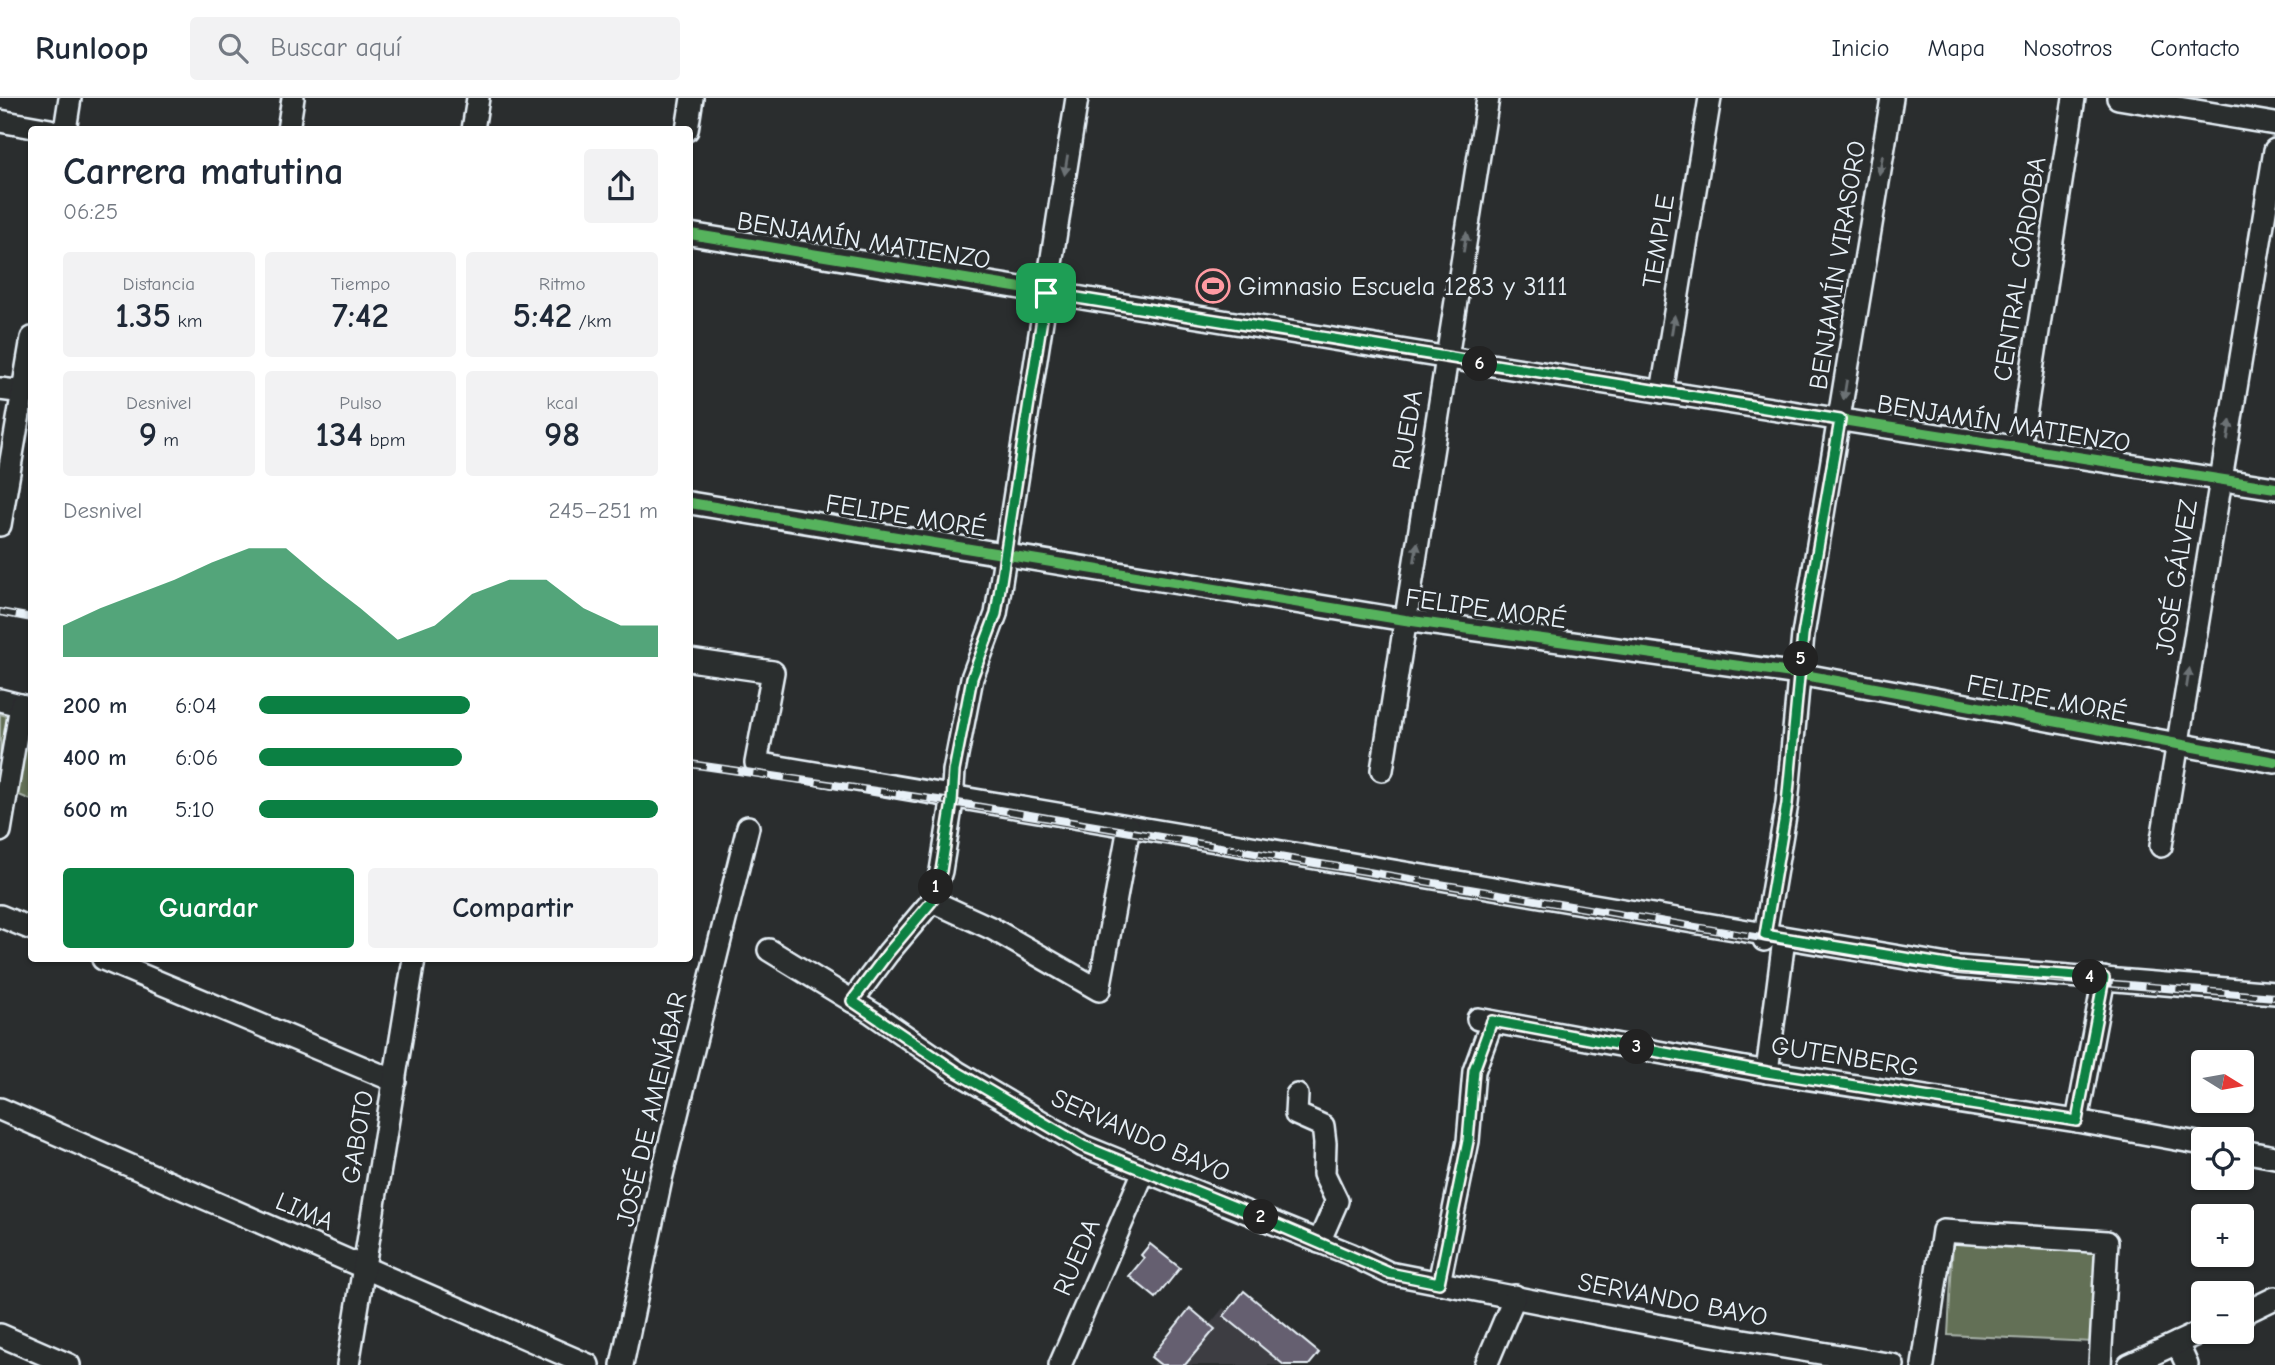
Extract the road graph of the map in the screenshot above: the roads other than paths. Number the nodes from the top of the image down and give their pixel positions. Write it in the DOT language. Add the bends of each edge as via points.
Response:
graph roads {
  1 [pos="70,98"];
  2 [pos="293,98"];
  3 [pos="478,98"];
  4 [pos="692,98"];
  5 [pos="1077,98"];
  6 [pos="1488,98"];
  7 [pos="1710,98"];
  8 [pos="1892,98"];
  9 [pos="2074,98"];
  10 [pos="2118,98"];
  11 [pos="0,121"];
  12 [pos="2275,124"];
  13 [pos="28,126"];
  14 [pos="66,126"];
  15 [pos="289,126"];
  16 [pos="474,126"];
  17 [pos="688,126"];
  18 [pos="2275,150"];
  19 [pos="693,234"];
  20 [pos="1046,293"];
  21 [pos="1447,358"];
  22 [pos="0,389"];
  23 [pos="1662,392"];
  24 [pos="27,393"];
  25 [pos="1840,420"];
  26 [pos="2020,448"];
  27 [pos="2221,480"];
  28 [pos="2275,488"];
  29 [pos="693,503"];
  30 [pos="0,526"];
  31 [pos="1004,554"];
  32 [pos="1405,620"];
  33 [pos="693,660"];
  34 [pos="1799,674"];
  35 [pos="0,700"];
  36 [pos="26,706"];
  37 [pos="2177,746"];
  38 [pos="2275,762"];
  39 [pos="1382,770"];
  40 [pos="953,796"];
  41 [pos="748,827"];
  42 [pos="1129,827"];
  43 [pos="0,831"];
  44 [pos="2161,846"];
  45 [pos="932,901"];
  46 [pos="0,916"];
  47 [pos="28,927"];
  48 [pos="1771,938"];
  49 [pos="769,950"];
  50 [pos="110,962"];
  51 [pos="414,962"];
  52 [pos="2104,978"];
  53 [pos="2275,993"];
  54 [pos="852,1001"];
  55 [pos="1767,1072"];
  56 [pos="395,1081"];
  57 [pos="1297,1095"];
  58 [pos="0,1109"];
  59 [pos="2077,1121"];
  60 [pos="2191,1142"];
  61 [pos="2254,1153"];
  62 [pos="2275,1157"];
  63 [pos="1144,1171"];
  64 [pos="1319,1242"];
  65 [pos="364,1267"];
  66 [pos="1439,1283"];
  67 [pos="1515,1296"];
  68 [pos="2275,1298"];
  69 [pos="2254,1308"];
  70 [pos="0,1335"];
  71 [pos="2191,1337"];
  72 [pos="2177,1343"];
  73 [pos="1810,1359"];
  74 [pos="69,1365"];
  75 [pos="348,1365"];
  76 [pos="588,1365"];
  77 [pos="622,1365"];
  78 [pos="1060,1365"];
  79 [pos="1486,1365"];
  80 [pos="1893,1365"];
  81 [pos="1923,1365"];
  82 [pos="2101,1365"];
  83 [pos="2129,1365"];
  84 [pos="2187,1365"];
  1 -- 14 [label="street"];
  2 -- 15 [label="street"];
  3 -- 16 [label="street"];
  4 -- 17 [label="street"];
  5 -- 20 [label="street, one-way"];
  21 -- 6 [label="street, RUEDA, one-way"];
  23 -- 7 [label="street, TEMPLE, one-way"];
  8 -- 25 [label="street, BENJAMÍN VIRASORO, one-way"];
  9 -- 26 [label="street, CENTRAL CÓRDOBA"];
  10 -- 12 [label="street"];
  11 -- 13 [label="street"];
  27 -- 18 [label="street, JOSÉ GÁLVEZ, one-way"];
  19 -- 20 [label="street, BENJAMÍN MATIENZO"];
  20 -- 21 [label="street, BENJAMÍN MATIENZO"];
  20 -- 31 [label="street"];
  21 -- 23 [label="street, BENJAMÍN MATIENZO"];
  32 -- 21 [label="street, RUEDA, one-way"];
  22 -- 24 [label="street"];
  23 -- 25 [label="street, BENJAMÍN MATIENZO"];
  24 -- 30 [label="street"];
  25 -- 26 [label="street, BENJAMÍN MATIENZO"];
  25 -- 34 [label="street, BENJAMÍN VIRASORO"];
  26 -- 27 [label="street, BENJAMÍN MATIENZO"];
  27 -- 28 [label="street, BENJAMÍN MATIENZO"];
  37 -- 27 [label="street, JOSÉ GÁLVEZ, one-way"];
  29 -- 31 [label="street, FELIPE MORÉ"];
  31 -- 32 [label="street, FELIPE MORÉ"];
  31 -- 40 [label="street" via="996,614 972,678"];
  32 -- 34 [label="street, FELIPE MORÉ"];
  32 -- 39 [label="street, RUEDA"];
  33 -- 40 [label="street" via="772,672 756,763"];
  34 -- 37 [label="street, FELIPE MORÉ"];
  34 -- 48 [label="street, BENJAMÍN VIRASORO"];
  35 -- 36 [label="street"];
  36 -- 43 [label="street"];
  37 -- 38 [label="street, FELIPE MORÉ"];
  37 -- 44 [label="street, JOSÉ GÁLVEZ"];
  40 -- 42 [label="street"];
  40 -- 45 [label="street"];
  41 -- 77 [label="street, JOSÉ DE AMENÁBAR" via="661,1179"];
  42 -- 45 [label="street" via="1099,990 993,929"];
  42 -- 48 [label="street"];
  45 -- 54 [label="street"];
  46 -- 47 [label="street"];
  48 -- 52 [label="street" via="1959,967"];
  48 -- 55 [label="street, BENJAMÍN VIRASORO"];
  49 -- 54 [label="street, SERVANDO BAYO"];
  50 -- 56 [label="street"];
  51 -- 56 [label="street, GABOTO"];
  52 -- 53 [label="street"];
  52 -- 59 [label="street"];
  54 -- 63 [label="street, SERVANDO BAYO" via="1047,1126"];
  55 -- 59 [label="street, GUTENBERG"];
  55 -- 66 [label="street, GUTENBERG" via="1485,1020 1474,1070 1468,1141"];
  56 -- 65 [label="street, GABOTO"];
  57 -- 64 [label="street" via="1296,1114 1323,1126 1324,1174 1337,1201"];
  58 -- 65 [label="street, LIMA"];
  59 -- 60 [label="street, GUTENBERG"];
  61 -- 62 [label="street"];
  63 -- 64 [label="street, SERVANDO BAYO"];
  63 -- 78 [label="street, RUEDA"];
  64 -- 66 [label="street, SERVANDO BAYO" via="1389,1273"];
  65 -- 75 [label="street, GABOTO"];
  65 -- 76 [label="street, LIMA"];
  66 -- 67 [label="street, SERVANDO BAYO"];
  67 -- 73 [label="street, SERVANDO BAYO"];
  67 -- 79 [label="street"];
  68 -- 69 [label="street"];
  70 -- 74 [label="street"];
  71 -- 72 [label="street"];
  72 -- 83 [label="street"];
  72 -- 84 [label="street"];
  73 -- 80 [label="street, SERVANDO BAYO"];
  81 -- 82 [label="street" via="1943,1231 2106,1242"];
}
